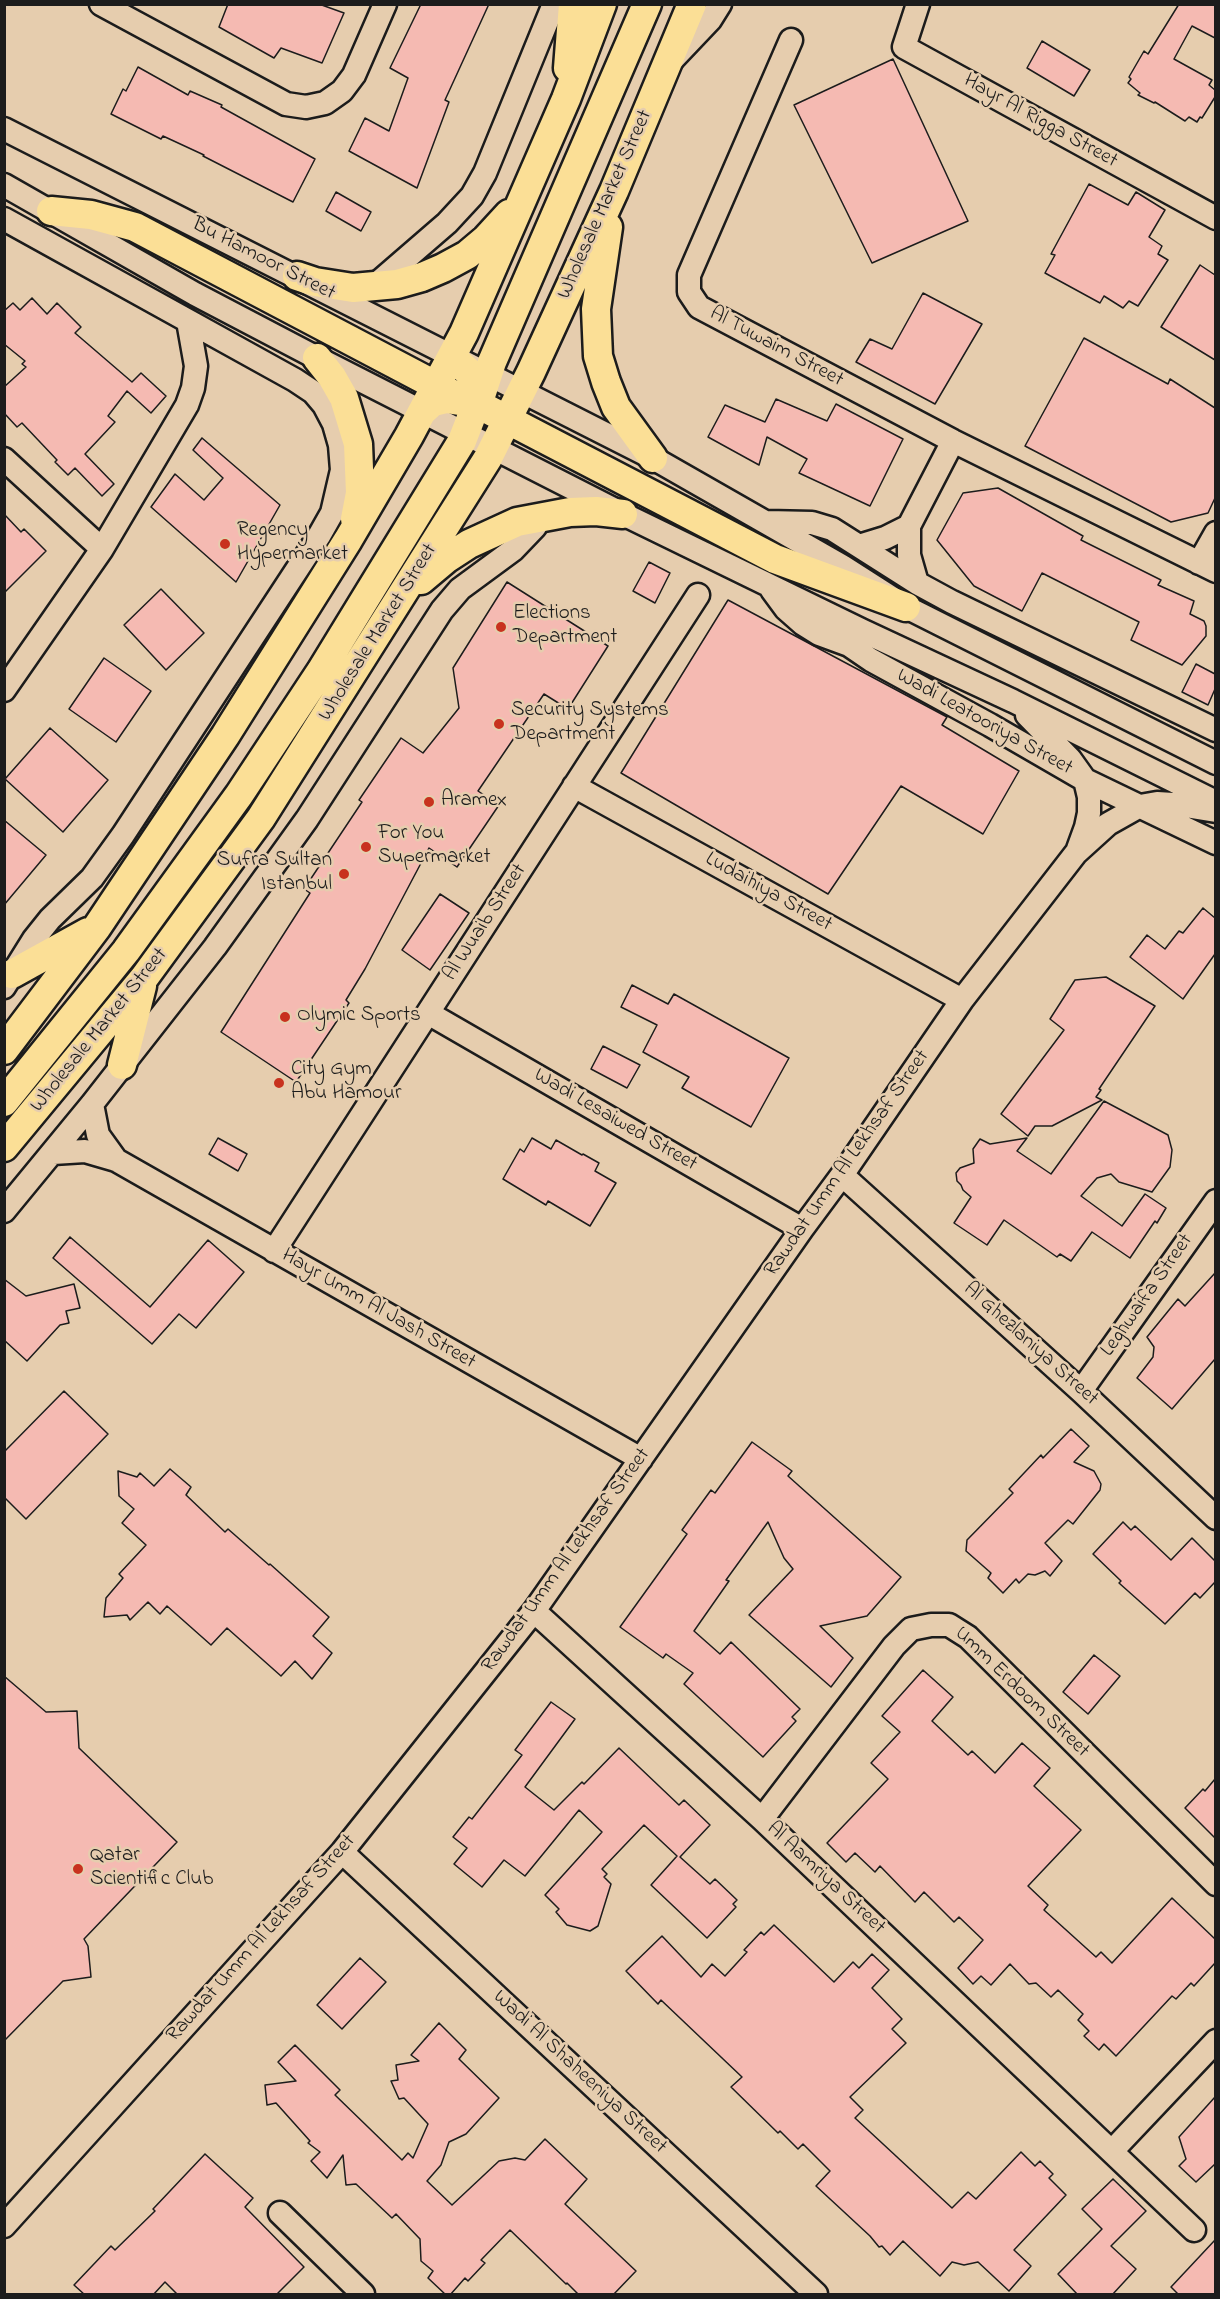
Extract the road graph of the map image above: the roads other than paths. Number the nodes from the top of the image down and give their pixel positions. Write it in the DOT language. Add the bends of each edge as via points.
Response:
graph roads {
  1 [pos="101,4"];
  2 [pos="384,4"];
  3 [pos="554,4"];
  4 [pos="573,4"];
  5 [pos="602,4"];
  6 [pos="647,4"];
  7 [pos="692,4"];
  8 [pos="720,4"];
  9 [pos="918,4"];
  10 [pos="791,40"];
  11 [pos="666,67"];
  12 [pos="566,99"];
  13 [pos="4,129"];
  14 [pos="4,185"];
  15 [pos="528,188"];
  16 [pos="614,190"];
  17 [pos="51,212"];
  18 [pos="1215,218"];
  19 [pos="4,219"];
  20 [pos="297,276"];
  21 [pos="373,287"];
  22 [pos="188,321"];
  23 [pos="224,341"];
  24 [pos="452,357"];
  25 [pos="317,358"];
  26 [pos="196,366"];
  27 [pos="487,375"];
  28 [pos="436,387"];
  29 [pos="522,391"];
  30 [pos="478,405"];
  31 [pos="422,412"];
  32 [pos="507,419"];
  33 [pos="465,432"];
  34 [pos="952,441"];
  35 [pos="493,446"];
  36 [pos="653,458"];
  37 [pos="4,459"];
  38 [pos="623,514"];
  39 [pos="540,517"];
  40 [pos="766,522"];
  41 [pos="909,526"];
  42 [pos="1215,533"];
  43 [pos="348,540"];
  44 [pos="859,546"];
  45 [pos="102,549"];
  46 [pos="1207,567"];
  47 [pos="767,584"];
  48 [pos="404,595"];
  49 [pos="698,595"];
  50 [pos="912,595"];
  51 [pos="4,690"];
  52 [pos="1013,700"];
  53 [pos="1215,730"];
  54 [pos="1215,764"];
  55 [pos="1085,780"];
  56 [pos="574,786"];
  57 [pos="1215,802"];
  58 [pos="1140,806"];
  59 [pos="1215,811"];
  60 [pos="1215,843"];
  61 [pos="1076,853"];
  62 [pos="97,927"];
  63 [pos="144,978"];
  64 [pos="8,980"];
  65 [pos="962,1000"];
  66 [pos="428,1012"];
  67 [pos="4,1050"];
  68 [pos="122,1065"];
  69 [pos="4,1102"];
  70 [pos="92,1104"];
  71 [pos="4,1147"];
  72 [pos="53,1153"];
  73 [pos="116,1160"];
  74 [pos="842,1175"];
  75 [pos="1215,1201"];
  76 [pos="4,1211"];
  77 [pos="802,1228"];
  78 [pos="274,1251"];
  79 [pos="1081,1391"];
  80 [pos="641,1459"];
  81 [pos="1215,1518"];
  82 [pos="534,1611"];
  83 [pos="762,1819"];
  84 [pos="342,1852"];
  85 [pos="1215,1884"];
  86 [pos="1215,2041"];
  87 [pos="1215,2057"];
  88 [pos="1195,2071"];
  89 [pos="1116,2155"];
  90 [pos="280,2213"];
  91 [pos="4,2226"];
  92 [pos="1194,2230"];
  93 [pos="363,2294"];
  94 [pos="816,2295"];
  1 -- 2 [label="street" via="285,104 306,107 325,103 342,91 354,75"];
  3 -- 21 [label="street" via="472,196"];
  4 -- 12 [label="main road"];
  5 -- 12 [label="main road"];
  6 -- 27 [label="main road"];
  7 -- 11 [label="main road, Wholesale Market Street"];
  8 -- 11 [label="street, Wholesale Market Street"];
  9 -- 18 [label="street, Hayr Al Rigga Street" via="904,47"];
  10 -- 34 [label="street, Al Tuwaim Street" via="688,275 689,292 699,307"];
  11 -- 16 [label="main road, Wholesale Market Street"];
  12 -- 15 [label="main road"];
  13 -- 20 [label="street, Bu Hamoor Street"];
  14 -- 17 [label="street"];
  15 -- 21 [label="main road" via="504,221 467,255 422,277"];
  15 -- 24 [label="main road"];
  16 -- 29 [label="main road, Wholesale Market Street"];
  16 -- 36 [label="main road" via="597,291 598,356 616,407"];
  17 -- 25 [label="street"];
  17 -- 28 [label="main road" via="91,215 135,227"];
  19 -- 22 [label="street"];
  20 -- 21 [label="main road" via="334,286"];
  20 -- 24 [label="street, Bu Hamoor Street"];
  22 -- 23 [label="street"];
  22 -- 26 [label="street"];
  23 -- 26 [label="street" via="208,351"];
  23 -- 64 [label="street" via="295,380 324,405 340,445 342,470 332,513 123,835 92,878 34,939"];
  24 -- 27 [label="street, Bu Hamoor Street"];
  24 -- 28 [label="main road"];
  24 -- 30 [label="main road" via="476,381"];
  25 -- 31 [label="street"];
  25 -- 43 [label="main road" via="344,398 358,444 360,493"];
  26 -- 45 [label="street" via="187,405"];
  27 -- 29 [label="street, Bu Hamoor Street"];
  27 -- 30 [label="main road"];
  28 -- 30 [label="main road"];
  28 -- 31 [label="main road"];
  29 -- 30 [label="main road" via="500,406"];
  29 -- 32 [label="main road, Wholesale Market Street"];
  29 -- 36 [label="street"];
  30 -- 31 [label="main road" via="443,399"];
  30 -- 32 [label="main road"];
  30 -- 33 [label="main road"];
  30 -- 35 [label="main road" via="477,427"];
  31 -- 33 [label="street"];
  31 -- 43 [label="main road"];
  32 -- 35 [label="main road, Wholesale Market Street"];
  32 -- 50 [label="main road" via="775,559"];
  33 -- 35 [label="street"];
  33 -- 69 [label="main road" via="321,671 239,795 126,951"];
  34 -- 41 [label="street"];
  34 -- 46 [label="street, Al Tuwaim Street"];
  35 -- 38 [label="street, Wadi Leatooriya Street"];
  35 -- 48 [label="main road, Wholesale Market Street"];
  36 -- 40 [label="street"];
  37 -- 45 [label="street"];
  38 -- 39 [label="main road" via="570,512"];
  38 -- 47 [label="street, Wadi Leatooriya Street"];
  39 -- 48 [label="main road" via="468,544"];
  39 -- 68 [label="street, Wholesale Market Street" via="520,543 460,589 442,610 306,819 215,947"];
  40 -- 44 [label="street" via="812,523 832,529"];
  40 -- 50 [label="street"];
  41 -- 44 [label="street"];
  41 -- 50 [label="street"];
  42 -- 46 [label="street"];
  43 -- 62 [label="main road" via="225,736"];
  44 -- 50 [label="street"];
  45 -- 51 [label="street"];
  47 -- 52 [label="street, Wadi Leatooriya Street"];
  47 -- 55 [label="street, Wadi Leatooriya Street" via="786,609 819,634 849,645"];
  48 -- 63 [label="main road, Wholesale Market Street" via="261,818"];
  49 -- 56 [label="street, Al Wuaib Street"];
  50 -- 53 [label="street"];
  50 -- 54 [label="street"];
  52 -- 55 [label="street, Rawdat Umm Al Lekhsaf Street"];
  52 -- 57 [label="street, Wadi Leatooriya Street"];
  55 -- 58 [label="street, Wadi Leatooriya Street"];
  55 -- 61 [label="street, Rawdat Umm Al Lekhsaf Street" via="1089,813"];
  56 -- 65 [label="street, Ludaihiya Street"];
  56 -- 66 [label="street, Al Wuaib Street"];
  58 -- 59 [label="street, Rawdat Umm Al Lekhsaf Street" via="1173,804"];
  58 -- 60 [label="street, Wadi Leatooriya Street"];
  58 -- 61 [label="street, Rawdat Umm Al Lekhsaf Street" via="1108,824"];
  61 -- 65 [label="street, Rawdat Umm Al Lekhsaf Street"];
  62 -- 64 [label="main road"];
  62 -- 67 [label="main road"];
  63 -- 68 [label="main road"];
  63 -- 71 [label="main road, Wholesale Market Street"];
  65 -- 74 [label="street, Rawdat Umm Al Lekhsaf Street"];
  66 -- 77 [label="street, Wadi Lesaiwed Street"];
  66 -- 78 [label="street, Al Wuaib Street"];
  68 -- 70 [label="street, Wholesale Market Street"];
  70 -- 72 [label="street, Wholesale Market Street"];
  70 -- 73 [label="street, Hayr Umm Al Jash Street" via="98,1135"];
  72 -- 73 [label="street, Hayr Umm Al Jash Street" via="85,1151"];
  72 -- 76 [label="street, Wholesale Market Street"];
  73 -- 78 [label="street, Hayr Umm Al Jash Street"];
  74 -- 77 [label="street, Rawdat Umm Al Lekhsaf Street"];
  74 -- 79 [label="street, Al Ghezlaniya Street"];
  75 -- 79 [label="street, Leghwaifa Street"];
  77 -- 80 [label="street, Rawdat Umm Al Lekhsaf Street"];
  78 -- 80 [label="street, Hayr Umm Al Jash Street"];
  79 -- 81 [label="street, Al Ghezlaniya Street"];
  80 -- 82 [label="street, Rawdat Umm Al Lekhsaf Street"];
  82 -- 83 [label="street, Al Aamriya Street"];
  82 -- 84 [label="street, Rawdat Umm Al Lekhsaf Street"];
  83 -- 85 [label="street, Umm Erdoom Street" via="894,1646 911,1629 949,1625 968,1637"];
  83 -- 89 [label="street, Al Aamriya Street"];
  84 -- 91 [label="street, Rawdat Umm Al Lekhsaf Street"];
  84 -- 94 [label="street, Wadi Al Shaheeniya Street"];
  86 -- 88 [label="street"];
  87 -- 88 [label="street"];
  88 -- 89 [label="street"];
  89 -- 92 [label="street, Al Aamriya Street"];
  90 -- 93 [label="street"];
}
